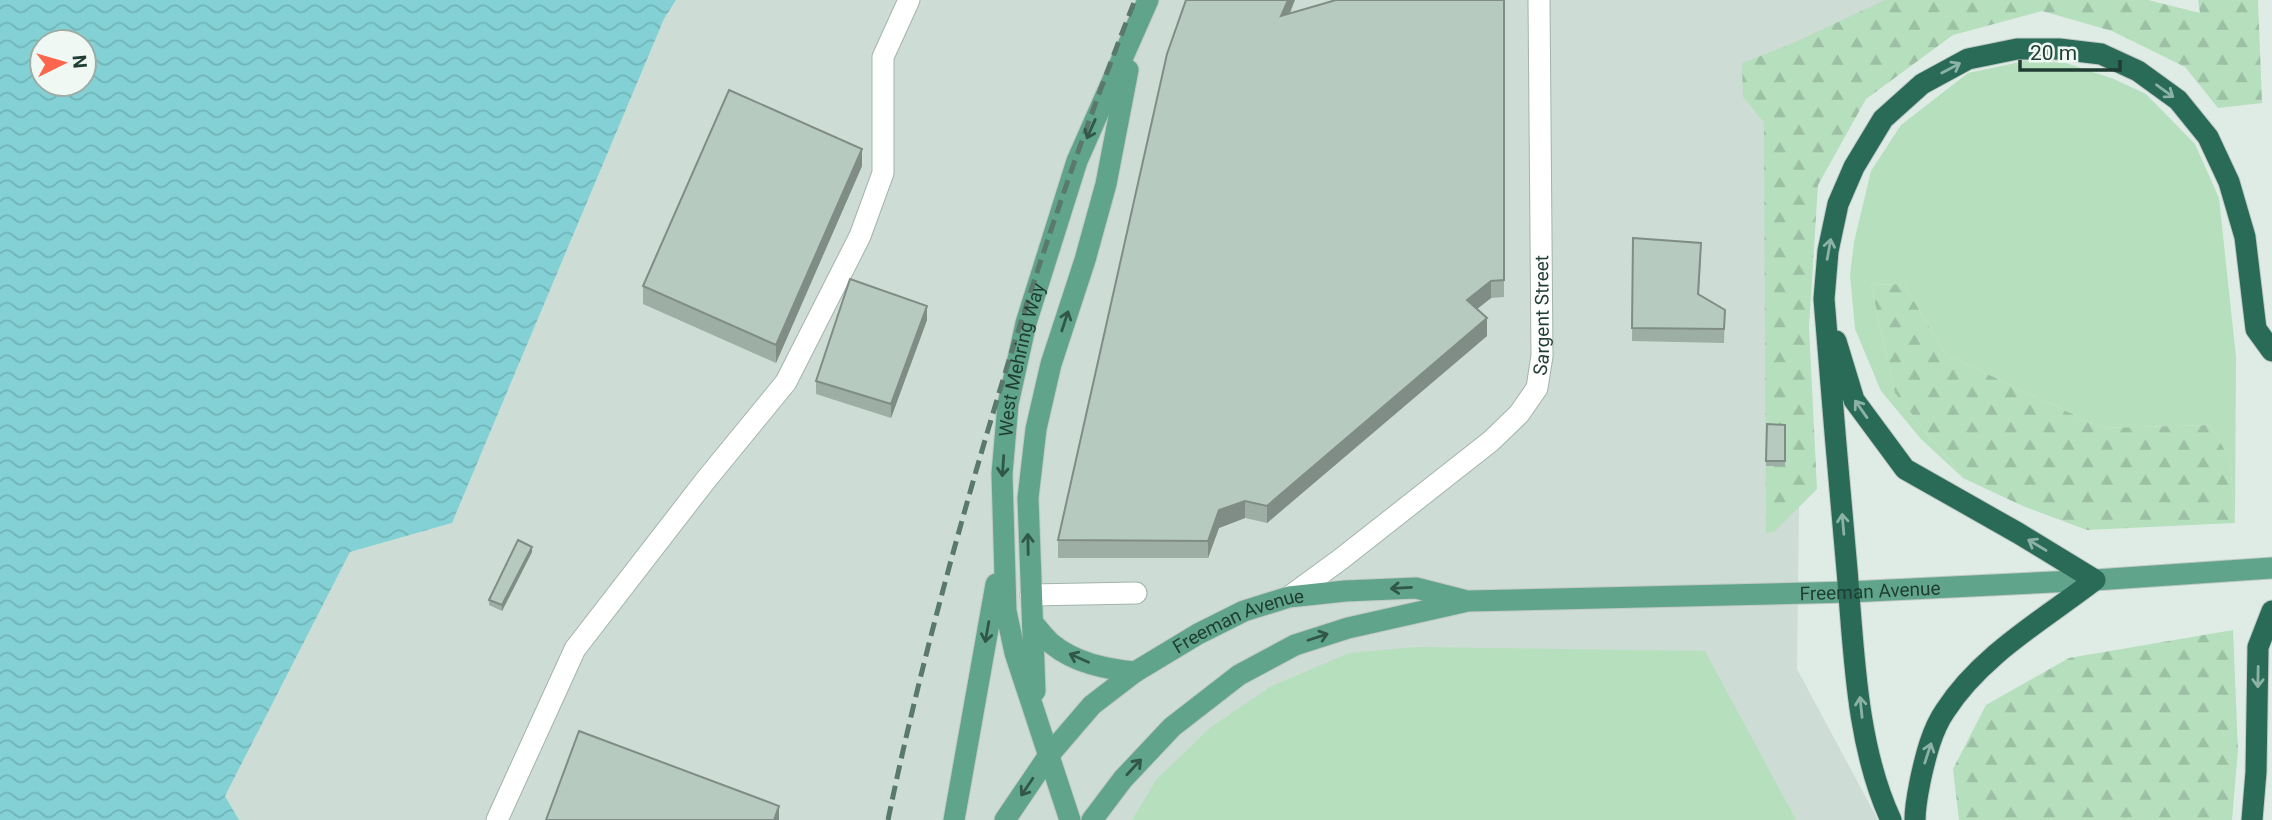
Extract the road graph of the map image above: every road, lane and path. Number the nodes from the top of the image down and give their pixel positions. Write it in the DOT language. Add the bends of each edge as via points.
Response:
graph roads {
  1 [pos="909,0"];
  2 [pos="1148,0"];
  3 [pos="1539,0"];
  4 [pos="1140,22"];
  5 [pos="1824,299"];
  6 [pos="2272,351"];
  7 [pos="1004,540"];
  8 [pos="2272,568"];
  9 [pos="2095,580"];
  10 [pos="1849,592"];
  11 [pos="1136,593"];
  12 [pos="1031,595"];
  13 [pos="1289,597"];
  14 [pos="1468,601"];
  15 [pos="2272,611"];
  16 [pos="1033,623"];
  17 [pos="1135,672"];
  18 [pos="1035,710"];
  19 [pos="1049,755"];
  20 [pos="497,820"];
  21 [pos="954,820"];
  22 [pos="1005,820"];
  23 [pos="1070,820"];
  24 [pos="1092,820"];
  25 [pos="1891,820"];
  26 [pos="1915,820"];
  27 [pos="2252,820"];
  1 -- 20 [label="street" via="883,57 883,173 860,236 786,382 575,649"];
  2 -- 4 [label="main road, West Mehring Way"];
  3 -- 13 [label="street, Sargent Street" via="1542,356 1536,388 1520,414 1492,440"];
  4 -- 7 [label="main road, West Mehring Way, one-way" via="1077,161 1026,323 1007,404"];
  12 -- 4 [label="main road, West Mehring Way, one-way" via="1028,498 1036,429 1106,184"];
  5 -- 6 [label="highway, one-way" via="1838,204 1883,119 1922,84 1968,59 2017,49 2059,49 2101,54 2138,71 2178,100 2208,137 2230,182 2245,237 2256,329"];
  9 -- 5 [label="highway, one-way" via="1905,469 1854,400"];
  10 -- 5 [label="highway, one-way"];
  7 -- 18 [label="main road, West Mehring Way" via="1006,611"];
  7 -- 21 [label="main road, one-way"];
  8 -- 9 [label="main road, Freeman Avenue"];
  9 -- 10 [label="main road, Freeman Avenue"];
  26 -- 9 [label="highway, one-way" via="1926,756 1944,712 1976,670"];
  10 -- 14 [label="main road, Freeman Avenue"];
  25 -- 10 [label="highway, one-way" via="1879,794 1862,721"];
  11 -- 12 [label="street"];
  12 -- 16 [label="main road, West Mehring Way"];
  14 -- 13 [label="main road, Freeman Avenue, one-way" via="1416,588"];
  13 -- 17 [label="main road, Freeman Avenue" via="1244,611"];
  24 -- 14 [label="main road, Freeman Avenue, one-way" via="1172,727 1239,676 1295,645"];
  15 -- 27 [label="highway, one-way" via="2258,647"];
  17 -- 16 [label="main road, one-way" via="1079,660 1052,644"];
  16 -- 18 [label="main road, West Mehring Way"];
  17 -- 19 [label="main road, Freeman Avenue" via="1092,705"];
  18 -- 19 [label="main road, West Mehring Way"];
  19 -- 22 [label="main road, one-way"];
  19 -- 23 [label="main road, West Mehring Way"];
}
